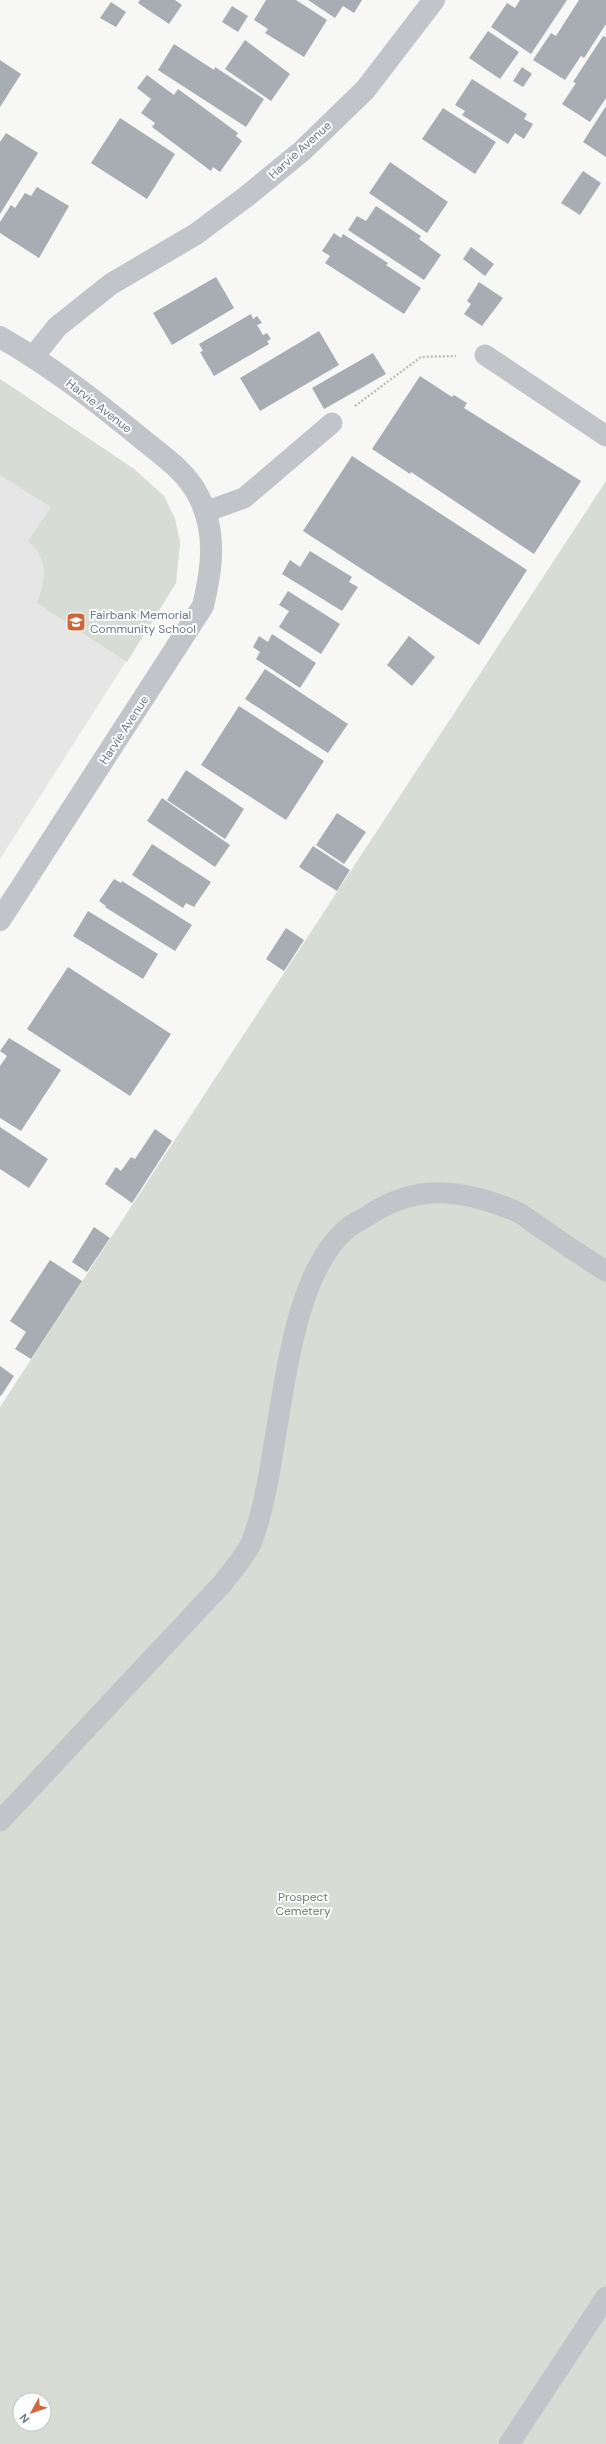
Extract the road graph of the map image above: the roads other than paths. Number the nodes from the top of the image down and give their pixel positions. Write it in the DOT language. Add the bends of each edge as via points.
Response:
graph roads {
  1 [pos="434,0"];
  2 [pos="0,337"];
  3 [pos="485,355"];
  4 [pos="34,356"];
  5 [pos="332,423"];
  6 [pos="606,436"];
  7 [pos="205,512"];
  8 [pos="0,920"];
  9 [pos="606,1271"];
  10 [pos="0,1821"];
  11 [pos="606,2297"];
  12 [pos="510,2444"];
  1 -- 4 [label="street, Harvie Avenue" via="365,90 302,151 196,234 111,284 57,327"];
  2 -- 4 [label="street"];
  3 -- 6 [label="lane"];
  4 -- 7 [label="street, Harvie Avenue" via="103,407 177,468 191,482"];
  5 -- 7 [label="lane" via="244,498"];
  7 -- 8 [label="street, Harvie Avenue" via="210,532 211,578 203,606"];
  9 -- 10 [label="lane" via="515,1211 483,1199 453,1194 430,1191 407,1195 379,1208 348,1228 327,1254 310,1285 298,1322 265,1494 251,1543 223,1582"];
  11 -- 12 [label="lane"];
}
